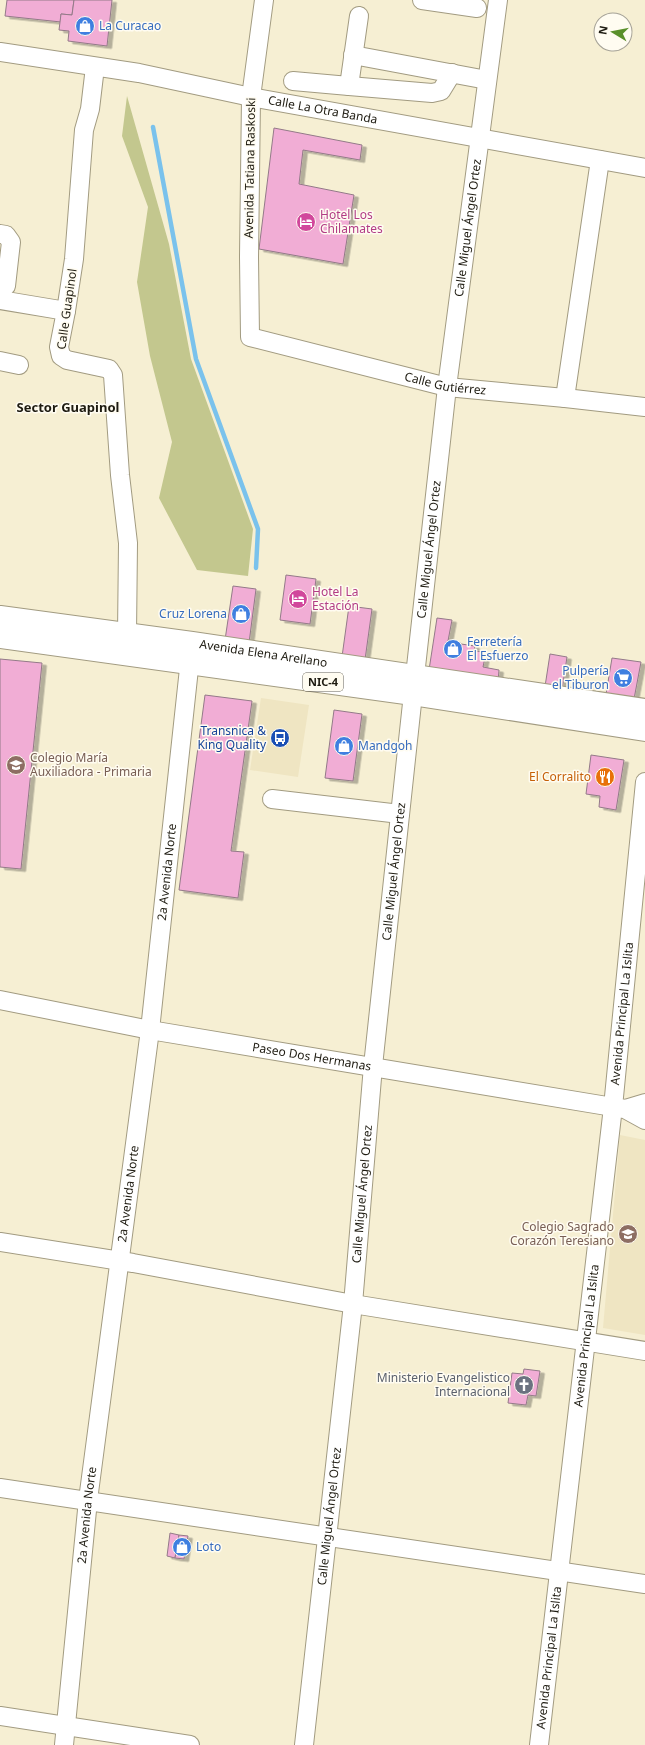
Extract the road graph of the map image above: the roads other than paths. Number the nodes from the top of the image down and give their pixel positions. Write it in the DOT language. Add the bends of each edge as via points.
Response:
graph roads {
  1 [pos="264,0"];
  2 [pos="422,0"];
  3 [pos="498,0"];
  4 [pos="477,8"];
  5 [pos="359,16"];
  6 [pos="0,52"];
  7 [pos="353,55"];
  8 [pos="95,67"];
  9 [pos="452,73"];
  10 [pos="488,80"];
  11 [pos="293,81"];
  12 [pos="349,86"];
  13 [pos="370,88"];
  14 [pos="250,97"];
  15 [pos="364,117"];
  16 [pos="480,139"];
  17 [pos="600,160"];
  18 [pos="645,168"];
  19 [pos="0,234"];
  20 [pos="3,293"];
  21 [pos="66,311"];
  22 [pos="250,337"];
  23 [pos="0,361"];
  24 [pos="19,364"];
  25 [pos="447,388"];
  26 [pos="565,398"];
  27 [pos="645,407"];
  28 [pos="0,617"];
  29 [pos="127,634"];
  30 [pos="67,636"];
  31 [pos="0,637"];
  32 [pos="191,653"];
  33 [pos="414,685"];
  34 [pos="645,714"];
  35 [pos="645,782"];
  36 [pos="272,799"];
  37 [pos="400,814"];
  38 [pos="0,1000"];
  39 [pos="150,1030"];
  40 [pos="373,1066"];
  41 [pos="645,1103"];
  42 [pos="619,1108"];
  43 [pos="645,1120"];
  44 [pos="0,1242"];
  45 [pos="118,1261"];
  46 [pos="353,1304"];
  47 [pos="586,1342"];
  48 [pos="645,1351"];
  49 [pos="0,1488"];
  50 [pos="88,1500"];
  51 [pos="327,1537"];
  52 [pos="560,1570"];
  53 [pos="645,1584"];
  54 [pos="0,1716"];
  55 [pos="65,1725"];
  56 [pos="64,1745"];
  57 [pos="190,1745"];
  58 [pos="304,1745"];
  59 [pos="539,1745"];
  1 -- 14 [label="street, Avenida Tatiana Raskoski"];
  2 -- 4 [label="street"];
  3 -- 10 [label="street, Calle Miguel Ángel Ortez"];
  5 -- 7 [label="street"];
  6 -- 8 [label="street, Calle La Otra Banda"];
  7 -- 9 [label="street"];
  7 -- 12 [label="street"];
  8 -- 14 [label="street, Calle La Otra Banda" via="176,80"];
  8 -- 21 [label="street, Calle Guapinol" via="90,109 84,130 74,260"];
  9 -- 10 [label="street"];
  9 -- 13 [label="street" via="441,91 432,93"];
  10 -- 16 [label="street, Calle Miguel Ángel Ortez"];
  11 -- 12 [label="street"];
  12 -- 13 [label="street"];
  13 -- 15 [label="street"];
  14 -- 15 [label="street, Calle La Otra Banda"];
  14 -- 22 [label="street, Avenida Tatiana Raskoski"];
  15 -- 16 [label="street, Calle La Otra Banda"];
  16 -- 17 [label="street, Calle La Otra Banda"];
  16 -- 25 [label="street, Calle Miguel Ángel Ortez"];
  17 -- 18 [label="street, Calle La Otra Banda"];
  17 -- 26 [label="street"];
  19 -- 20 [label="street" via="6,235 11,242"];
  20 -- 21 [label="street"];
  21 -- 29 [label="street, Calle Guapinol" via="59,347 61,356 67,360 109,370 112,375 128,543"];
  22 -- 25 [label="street, Calle Gutiérrez"];
  23 -- 24 [label="street"];
  25 -- 26 [label="street, Calle Gutiérrez"];
  25 -- 33 [label="street, Calle Miguel Ángel Ortez"];
  26 -- 27 [label="street, Calle Gutiérrez"];
  28 -- 30 [label="highway, Avenida Elena Arellano / NIC-4"];
  29 -- 30 [label="highway, Avenida Elena Arellano / NIC-4"];
  29 -- 32 [label="highway, Avenida Elena Arellano / NIC-4"];
  30 -- 31 [label="highway, Avenida Elena Arellano / NIC-4"];
  30 -- 32 [label="highway, Avenida Elena Arellano / NIC-4"];
  32 -- 33 [label="highway, Avenida Elena Arellano / NIC-4"];
  32 -- 39 [label="street, 2a Avenida Norte"];
  33 -- 34 [label="highway, Avenida Elena Arellano / NIC-4" via="537,704"];
  33 -- 37 [label="street, Calle Miguel Ángel Ortez"];
  35 -- 42 [label="street, Avenida Principal La Islita"];
  36 -- 37 [label="street"];
  37 -- 40 [label="street, Calle Miguel Ángel Ortez"];
  38 -- 39 [label="street, Paseo Dos Hermanas"];
  39 -- 40 [label="street, Paseo Dos Hermanas"];
  39 -- 45 [label="street, 2a Avenida Norte"];
  40 -- 42 [label="street, Paseo Dos Hermanas"];
  40 -- 46 [label="street, Calle Miguel Ángel Ortez"];
  41 -- 42 [label="street, Paseo Dos Hermanas"];
  42 -- 43 [label="street, Paseo Dos Hermanas"];
  42 -- 47 [label="street, Avenida Principal La Islita"];
  44 -- 45 [label="street"];
  45 -- 46 [label="street"];
  45 -- 50 [label="street, 2a Avenida Norte"];
  46 -- 47 [label="street"];
  46 -- 51 [label="street, Calle Miguel Ángel Ortez"];
  47 -- 48 [label="street"];
  47 -- 52 [label="street, Avenida Principal La Islita"];
  49 -- 50 [label="street"];
  50 -- 51 [label="street"];
  50 -- 55 [label="street, 2a Avenida Norte"];
  51 -- 52 [label="street"];
  51 -- 58 [label="street, Calle Miguel Ángel Ortez"];
  52 -- 53 [label="street"];
  52 -- 59 [label="street, Avenida Principal La Islita"];
  54 -- 55 [label="street"];
  55 -- 56 [label="street, 2a Avenida Norte"];
  55 -- 57 [label="street"];
}
